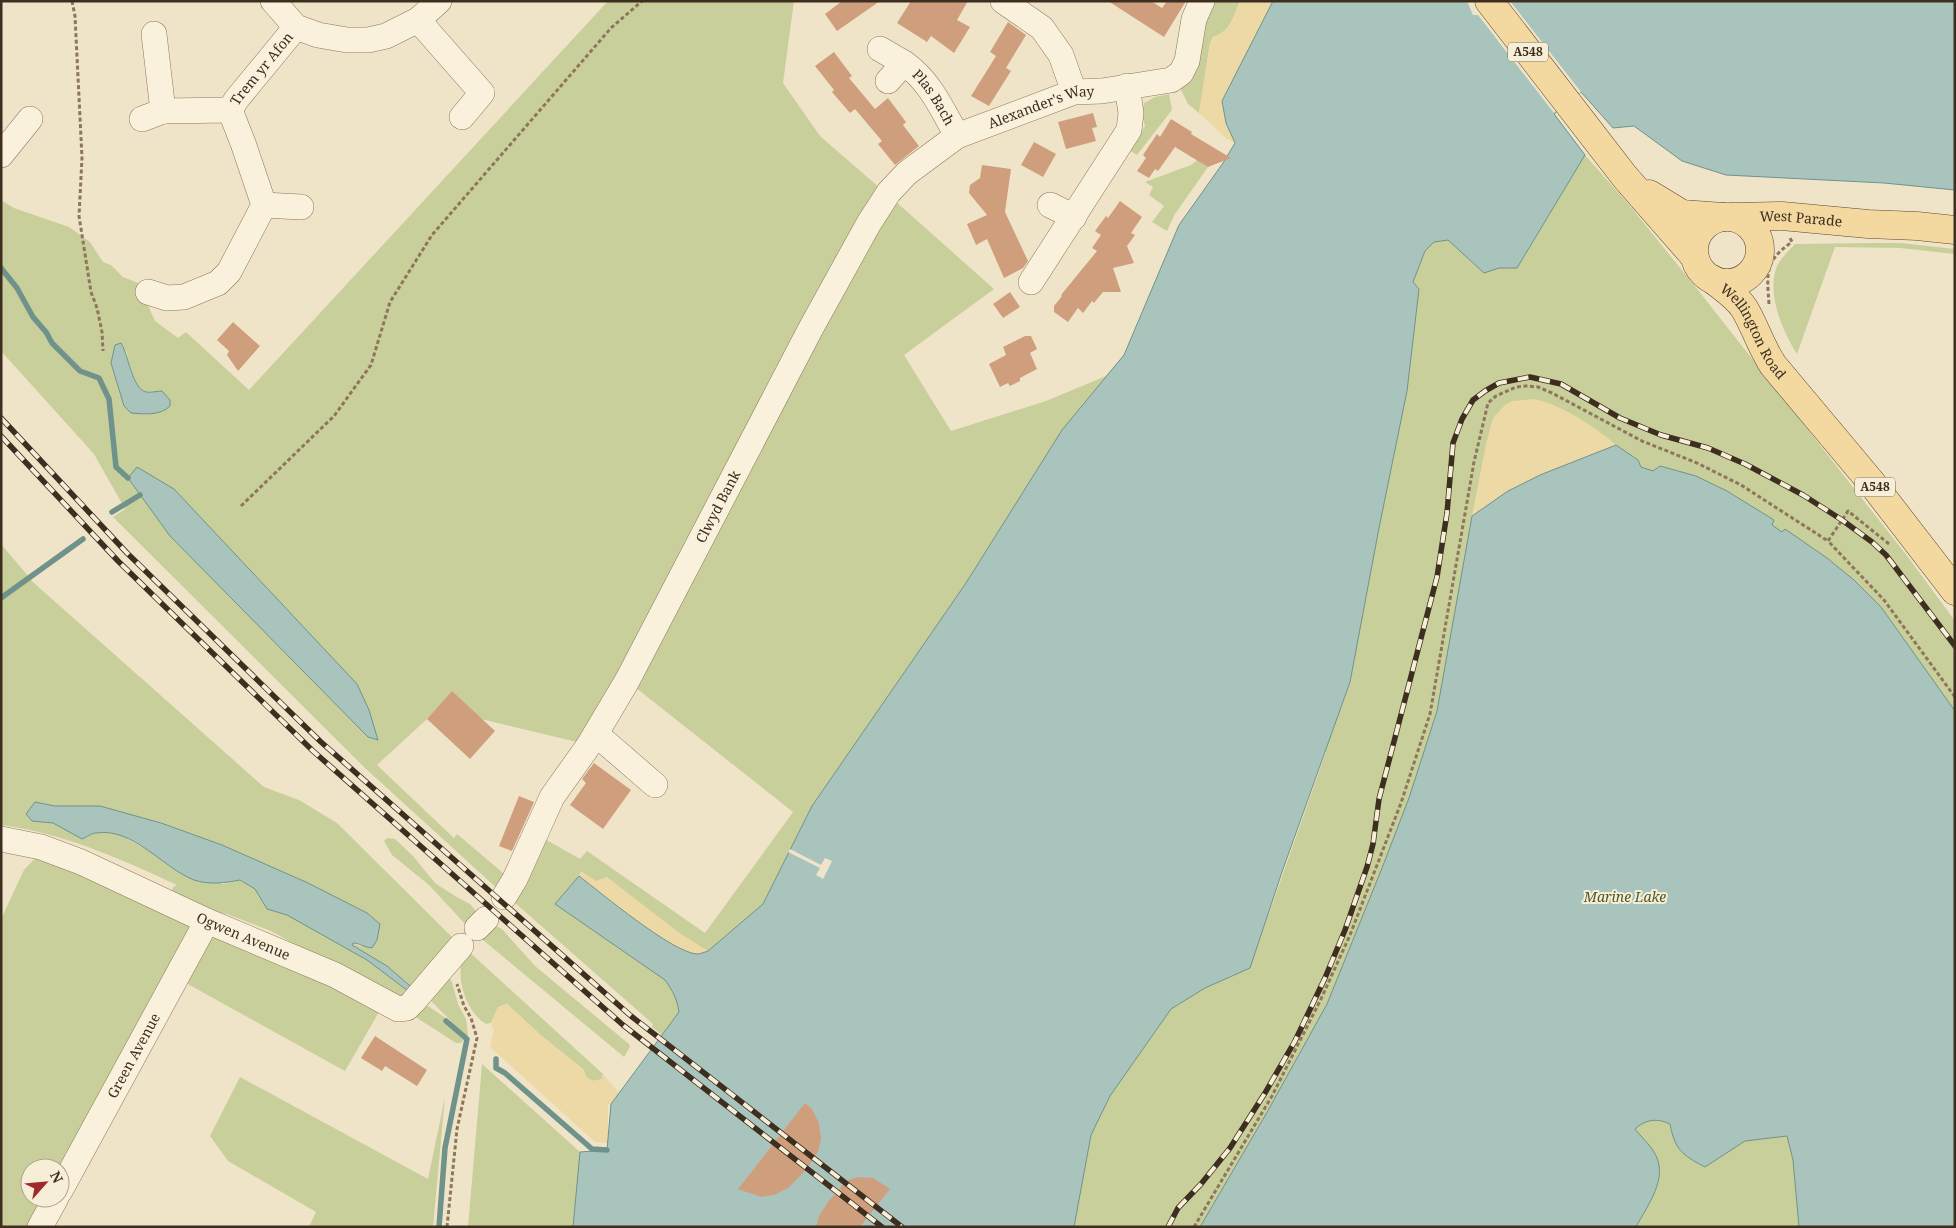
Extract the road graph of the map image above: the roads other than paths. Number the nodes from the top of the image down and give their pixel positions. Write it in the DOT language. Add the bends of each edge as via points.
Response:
graph roads {
  1 [pos="273,1"];
  2 [pos="439,1"];
  3 [pos="1003,1"];
  4 [pos="1202,1"];
  5 [pos="1489,1"];
  6 [pos="418,20"];
  7 [pos="296,28"];
  8 [pos="154,34"];
  9 [pos="880,49"];
  10 [pos="1127,86"];
  11 [pos="1074,92"];
  12 [pos="230,110"];
  13 [pos="462,117"];
  14 [pos="30,119"];
  15 [pos="957,136"];
  16 [pos="1,155"];
  17 [pos="1625,177"];
  18 [pos="1050,205"];
  19 [pos="264,206"];
  20 [pos="300,208"];
  21 [pos="1074,217"];
  22 [pos="1728,217"];
  23 [pos="1868,224"];
  24 [pos="1955,230"];
  25 [pos="1694,256"];
  26 [pos="1758,259"];
  27 [pos="1712,279"];
  28 [pos="1031,282"];
  29 [pos="148,292"];
  30 [pos="1792,386"];
  31 [pos="1955,591"];
  32 [pos="596,734"];
  33 [pos="655,785"];
  34 [pos="1,839"];
  35 [pos="504,897"];
  36 [pos="207,921"];
  37 [pos="456,952"];
  38 [pos="70,1173"];
  39 [pos="50,1208"];
  40 [pos="40,1227"];
  1 -- 7 [label="street"];
  2 -- 6 [label="street"];
  3 -- 11 [label="street" via="1042,28 1061,56"];
  4 -- 10 [label="street, Alexander's Way" via="1194,19 1187,61 1181,73 1171,80"];
  5 -- 17 [label="main road, A548"];
  6 -- 7 [label="street" via="386,36 368,40 327,37"];
  6 -- 13 [label="street" via="489,100"];
  7 -- 12 [label="street, Trem yr Afon"];
  8 -- 12 [label="street, Trem yr Afon" via="152,115"];
  9 -- 15 [label="street, Plas Bach" via="896,72 918,72"];
  10 -- 11 [label="street, Alexander's Way"];
  10 -- 21 [label="street" via="1131,113 1129,130"];
  11 -- 15 [label="street, Alexander's Way"];
  12 -- 19 [label="street, Trem yr Afon"];
  14 -- 16 [label="street"];
  15 -- 32 [label="street, Clwyd Bank" via="907,173 889,192 869,223"];
  17 -- 22 [label="main road, A548" via="1682,214"];
  17 -- 25 [label="main road, A548"];
  18 -- 21 [label="street"];
  19 -- 20 [label="street"];
  19 -- 29 [label="street" via="229,272 218,283 184,297 178,308 167,298"];
  21 -- 28 [label="street"];
  22 -- 23 [label="main road, West Parade" via="1782,216"];
  22 -- 25 [label="main road" via="1712,220 1704,226 1697,235"];
  22 -- 26 [label="main road, A548" via="1749,225 1755,232 1760,249"];
  23 -- 24 [label="main road, West Parade"];
  23 -- 26 [label="main road, West Parade" via="1788,233 1771,243"];
  25 -- 27 [label="main road, A548" via="1700,270"];
  26 -- 27 [label="main road" via="1753,270 1739,280 1722,283"];
  26 -- 30 [label="main road, Wellington Road / A548" via="1762,321 1770,346"];
  27 -- 30 [label="main road, Wellington Road / A548" via="1744,308 1763,349"];
  30 -- 31 [label="main road, Wellington Road / A548"];
  32 -- 33 [label="street"];
  32 -- 35 [label="street, Clwyd Bank" via="552,797"];
  34 -- 36 [label="street, Ogwen Avenue" via="41,847 81,862"];
  36 -- 37 [label="street, Ogwen Avenue" via="335,975 398,1009 407,1008"];
  36 -- 38 [label="street, Green Avenue"];
  39 -- 40 [label="street"];
}
